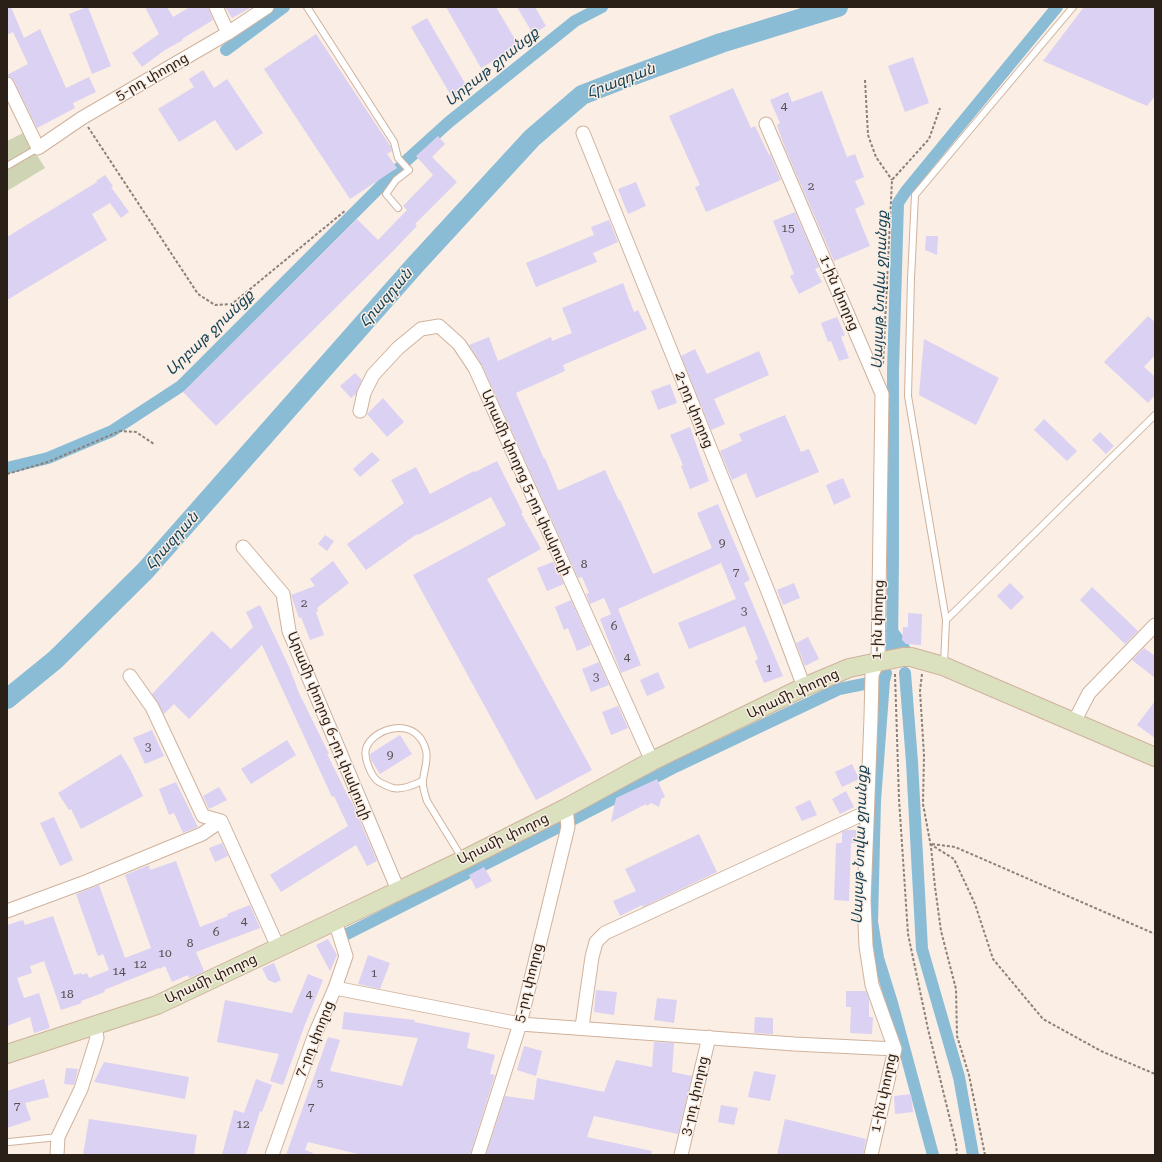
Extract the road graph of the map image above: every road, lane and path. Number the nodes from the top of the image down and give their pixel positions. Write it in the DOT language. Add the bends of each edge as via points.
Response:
graph roads {
  1 [pos="216,7"];
  2 [pos="267,7"];
  3 [pos="307,7"];
  4 [pos="1073,7"];
  5 [pos="228,34"];
  6 [pos="865,80"];
  7 [pos="7,84"];
  8 [pos="940,108"];
  9 [pos="82,118"];
  10 [pos="766,124"];
  11 [pos="583,133"];
  12 [pos="38,148"];
  13 [pos="7,166"];
  14 [pos="892,180"];
  15 [pos="398,208"];
  16 [pos="346,210"];
  17 [pos="883,370"];
  18 [pos="360,411"];
  19 [pos="1155,415"];
  20 [pos="154,444"];
  21 [pos="7,474"];
  22 [pos="243,547"];
  23 [pos="946,620"];
  24 [pos="1155,625"];
  25 [pos="886,660"];
  26 [pos="923,660"];
  27 [pos="944,666"];
  28 [pos="130,676"];
  29 [pos="804,687"];
  30 [pos="1074,722"];
  31 [pos="1155,757"];
  32 [pos="652,761"];
  33 [pos="422,781"];
  34 [pos="566,808"];
  35 [pos="867,812"];
  36 [pos="221,821"];
  37 [pos="930,844"];
  38 [pos="463,860"];
  39 [pos="398,890"];
  40 [pos="7,911"];
  41 [pos="335,921"];
  42 [pos="1155,934"];
  43 [pos="278,947"];
  44 [pos="335,988"];
  45 [pos="520,1024"];
  46 [pos="95,1026"];
  47 [pos="582,1027"];
  48 [pos="709,1037"];
  49 [pos="895,1049"];
  50 [pos="7,1054"];
  51 [pos="1155,1074"];
  52 [pos="58,1137"];
  53 [pos="9,1142"];
  54 [pos="57,1155"];
  55 [pos="272,1155"];
  56 [pos="478,1155"];
  57 [pos="681,1155"];
  58 [pos="871,1155"];
  59 [pos="957,1155"];
  60 [pos="985,1155"];
  1 -- 5 [label="street"];
  2 -- 5 [label="street, 5-րդ փողոց"];
  3 -- 15 [label="lane" via="394,142 398,158 409,170 396,180 386,194"];
  4 -- 23 [label="lane" via="915,195 908,396"];
  5 -- 9 [label="street, 5-րդ փողոց"];
  6 -- 14 [label="path" via="868,135 876,157"];
  7 -- 12 [label="street"];
  8 -- 14 [label="path" via="929,139"];
  9 -- 12 [label="street, 5-րդ փողոց"];
  9 -- 16 [label="path" via="198,294 215,305 232,304"];
  10 -- 25 [label="street, 1-ին փողոց" via="882,394"];
  11 -- 29 [label="street, 2-րդ փողոց"];
  12 -- 13 [label="lane"];
  14 -- 17 [label="path"];
  18 -- 32 [label="street, Արամի փողոց 5-րդ փակուղի" via="364,393 374,375 398,348 421,329 439,326 459,344 474,368"];
  19 -- 23 [label="lane"];
  20 -- 21 [label="path" via="136,432 120,430 48,462"];
  22 -- 39 [label="street, Արամի փողոց 6-րդ փակուղի" via="283,594 289,631"];
  23 -- 27 [label="lane"];
  24 -- 30 [label="street" via="1089,693"];
  25 -- 26 [label="main road, Արամի փողոց" via="911,657"];
  25 -- 29 [label="main road, Արամի փողոց" via="849,668"];
  25 -- 35 [label="street, 1-ին փողոց" via="872,675"];
  25 -- 59 [label="path" via="908,934"];
  26 -- 27 [label="main road, Արամի փողոց"];
  26 -- 37 [label="path" via="920,691 924,755 923,804"];
  27 -- 30 [label="main road, Արամի փողոց"];
  28 -- 36 [label="street" via="152,707 203,816"];
  29 -- 32 [label="main road, Արամի փողոց"];
  30 -- 31 [label="main road, Արամի փողոց"];
  32 -- 34 [label="main road, Արամի փողոց"];
  33 -- 33 [label="lane" via="410,787 394,788 378,782 368,765 366,747 382,732 401,728 411,730 420,738 427,753"];
  33 -- 38 [label="lane" via="427,801"];
  34 -- 38 [label="main road, Արամի փողոց"];
  34 -- 45 [label="street, 5-րդ փողոց" via="568,827"];
  35 -- 47 [label="street" via="605,933 596,942 592,957"];
  35 -- 49 [label="street, 1-ին փողոց" via="864,901 866,946 872,985"];
  36 -- 40 [label="street" via="202,834"];
  36 -- 43 [label="street"];
  37 -- 42 [label="path" via="956,847"];
  37 -- 51 [label="path" via="954,859 975,904 993,960 1043,1019 1101,1051"];
  37 -- 60 [label="path" via="941,931 956,989 957,1036 969,1075"];
  38 -- 39 [label="main road, Արամի փողոց"];
  39 -- 41 [label="main road, Արամի փողոց"];
  41 -- 43 [label="main road, Արամի փողոց"];
  41 -- 44 [label="street, 7-րդ փողոց" via="346,956"];
  43 -- 46 [label="main road, Արամի փողոց" via="157,1005"];
  44 -- 45 [label="street"];
  44 -- 55 [label="street, 7-րդ փողոց" via="315,1034"];
  45 -- 47 [label="street"];
  45 -- 56 [label="street, 5-րդ փողոց"];
  46 -- 50 [label="main road, Արամի փողոց"];
  46 -- 52 [label="street" via="97,1038 81,1089"];
  47 -- 48 [label="street"];
  48 -- 49 [label="street"];
  48 -- 57 [label="street, 3-րդ փողոց"];
  49 -- 58 [label="street, 1-ին փողոց"];
  52 -- 53 [label="lane"];
  52 -- 54 [label="street"];
}
